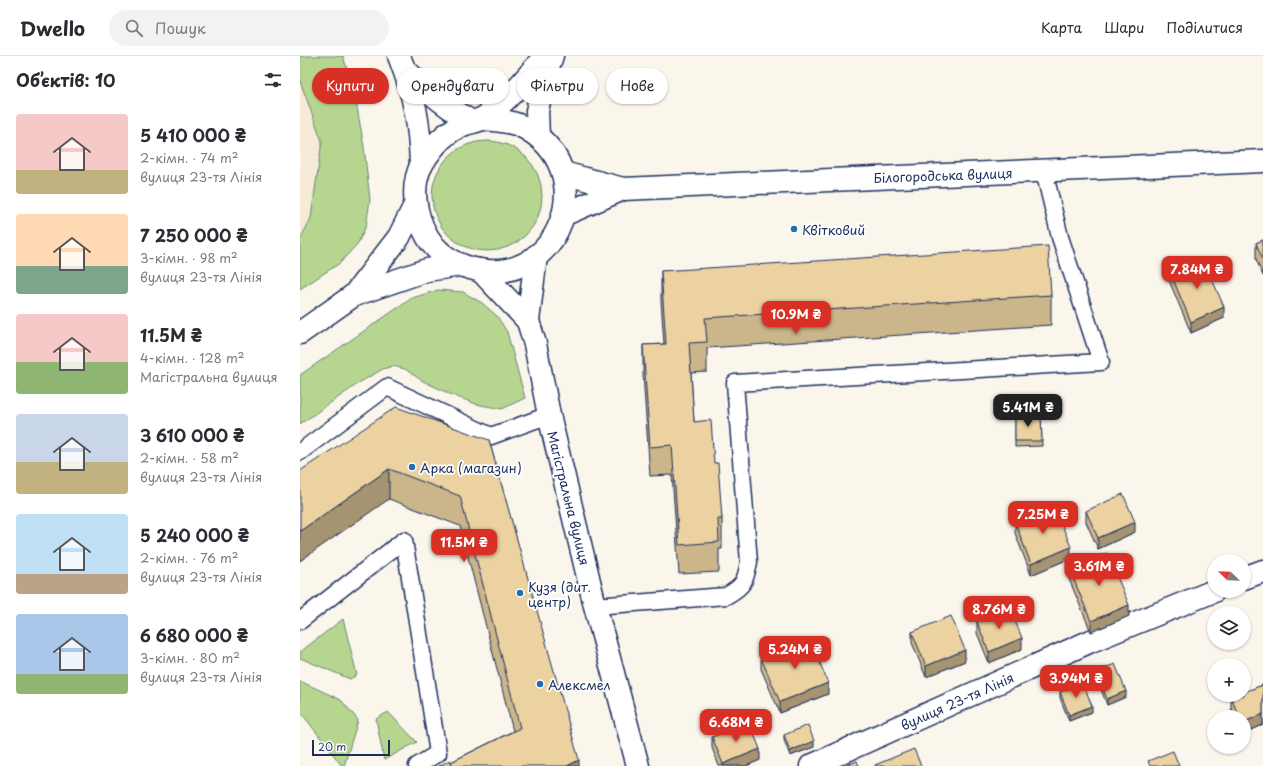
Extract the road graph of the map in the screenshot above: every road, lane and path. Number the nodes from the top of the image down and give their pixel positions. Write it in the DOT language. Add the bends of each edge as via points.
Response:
graph roads {
  1 [pos="545,56"];
  2 [pos="552,56"];
  3 [pos="402,62"];
  4 [pos="477,120"];
  5 [pos="538,136"];
  6 [pos="1263,161"];
  7 [pos="421,166"];
  8 [pos="1044,171"];
  9 [pos="563,173"];
  10 [pos="623,189"];
  11 [pos="415,205"];
  12 [pos="564,215"];
  13 [pos="536,256"];
  14 [pos="470,268"];
  15 [pos="354,295"];
  16 [pos="528,321"];
  17 [pos="300,333"];
  18 [pos="549,415"];
  19 [pos="300,452"];
  20 [pos="1263,571"];
  21 [pos="1251,575"];
  22 [pos="1207,594"];
  23 [pos="595,606"];
  24 [pos="300,621"];
  25 [pos="417,766"];
  26 [pos="638,766"];
  27 [pos="811,766"];
  1 -- 4 [label="street" via="507,99"];
  2 -- 5 [label="street" via="537,111"];
  3 -- 4 [label="street" via="430,94 452,111"];
  3 -- 7 [label="street" via="415,105 420,135"];
  4 -- 5 [label="street" via="501,120 520,126"];
  4 -- 7 [label="street" via="445,135 431,149"];
  5 -- 9 [label="street" via="557,159"];
  6 -- 8 [label="street, Білогородська вулиця"];
  7 -- 11 [label="street" via="416,185"];
  8 -- 10 [label="street, Білогородська вулиця"];
  8 -- 23 [label="lane" via="1060,237 1101,362 735,383 749,562 746,577 739,589 726,596"];
  9 -- 10 [label="street"];
  9 -- 12 [label="street" via="566,194"];
  10 -- 12 [label="street"];
  11 -- 14 [label="street" via="421,225 430,241 444,255"];
  11 -- 15 [label="street" via="398,237"];
  12 -- 13 [label="street" via="548,244"];
  13 -- 14 [label="street" via="519,266 500,271"];
  13 -- 16 [label="street"];
  14 -- 15 [label="street" via="427,270"];
  14 -- 16 [label="street"];
  15 -- 17 [label="street"];
  16 -- 18 [label="street, Магістральна вулиця"];
  18 -- 19 [label="lane" via="491,436 387,386"];
  18 -- 23 [label="street, Магістральна вулиця"];
  20 -- 21 [label="street"];
  22 -- 27 [label="street, вулиця 23-тя Лінія" via="1091,641"];
  23 -- 26 [label="street, Магістральна вулиця"];
  24 -- 25 [label="lane" via="404,540 438,753"];
}
